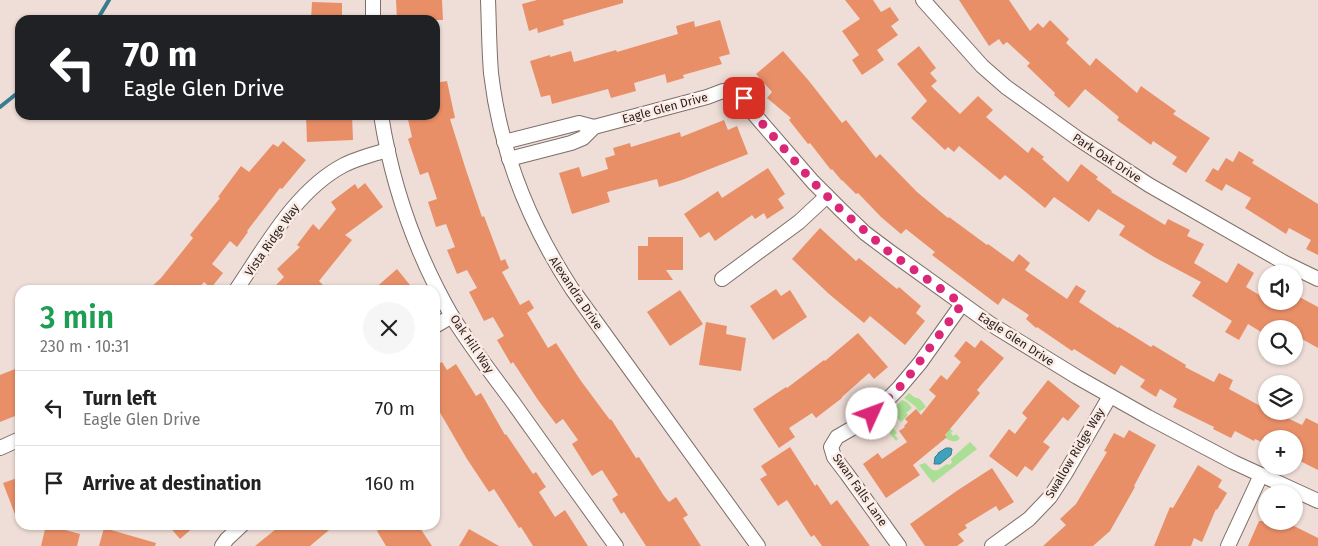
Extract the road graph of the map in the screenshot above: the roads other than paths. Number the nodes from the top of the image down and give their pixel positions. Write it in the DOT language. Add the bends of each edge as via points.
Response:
graph roads {
  1 [pos="373,0"];
  2 [pos="488,0"];
  3 [pos="922,0"];
  4 [pos="374,15"];
  5 [pos="382,120"];
  6 [pos="594,127"];
  7 [pos="548,130"];
  8 [pos="504,142"];
  9 [pos="553,148"];
  10 [pos="388,150"];
  11 [pos="508,159"];
  12 [pos="827,196"];
  13 [pos="722,278"];
  14 [pos="1318,279"];
  15 [pos="239,285"];
  16 [pos="437,285"];
  17 [pos="440,292"];
  18 [pos="962,304"];
  19 [pos="452,316"];
  20 [pos="440,323"];
  21 [pos="1110,396"];
  22 [pos="15,441"];
  23 [pos="0,448"];
  24 [pos="1258,474"];
  25 [pos="1261,475"];
  26 [pos="1318,501"];
  27 [pos="237,530"];
  28 [pos="222,546"];
  29 [pos="616,546"];
  30 [pos="758,546"];
  31 [pos="899,546"];
  32 [pos="992,546"];
  33 [pos="1228,546"];
  1 -- 4 [label="street"];
  2 -- 8 [label="street, Alexandra Drive" via="489,50"];
  3 -- 14 [label="street, Park Oak Drive" via="982,66 1077,138 1149,186"];
  5 -- 10 [label="street, Oak Hill Way"];
  6 -- 7 [label="street, Eagle Glen Drive" via="579,123"];
  6 -- 9 [label="street, Eagle Glen Drive" via="583,138"];
  6 -- 12 [label="street, Eagle Glen Drive" via="723,91 734,91 744,98 754,114"];
  7 -- 8 [label="street, Eagle Glen Drive"];
  7 -- 9 [label="street"];
  8 -- 11 [label="street, Alexandra Drive"];
  9 -- 11 [label="street, Eagle Glen Drive"];
  10 -- 15 [label="street, Vista Ridge Way" via="346,164 309,191 285,218"];
  10 -- 16 [label="street, Oak Hill Way" via="414,234"];
  11 -- 30 [label="street, Alexandra Drive" via="527,208 561,273"];
  12 -- 13 [label="street" via="800,222"];
  12 -- 18 [label="street, Eagle Glen Drive" via="889,252"];
  17 -- 19 [label="street, Oak Hill Way"];
  18 -- 21 [label="street, Eagle Glen Drive"];
  18 -- 31 [label="street, Swan Falls Lane" via="898,389 872,414 837,437 831,447 834,457"];
  19 -- 20 [label="street"];
  19 -- 29 [label="street, Oak Hill Way"];
  21 -- 24 [label="street, Eagle Glen Drive"];
  21 -- 32 [label="street, Swallow Ridge Way" via="1050,497 1029,519"];
  22 -- 23 [label="street"];
  25 -- 26 [label="street, Eagle Glen Drive"];
  25 -- 33 [label="street"];
  27 -- 28 [label="street"];
}
